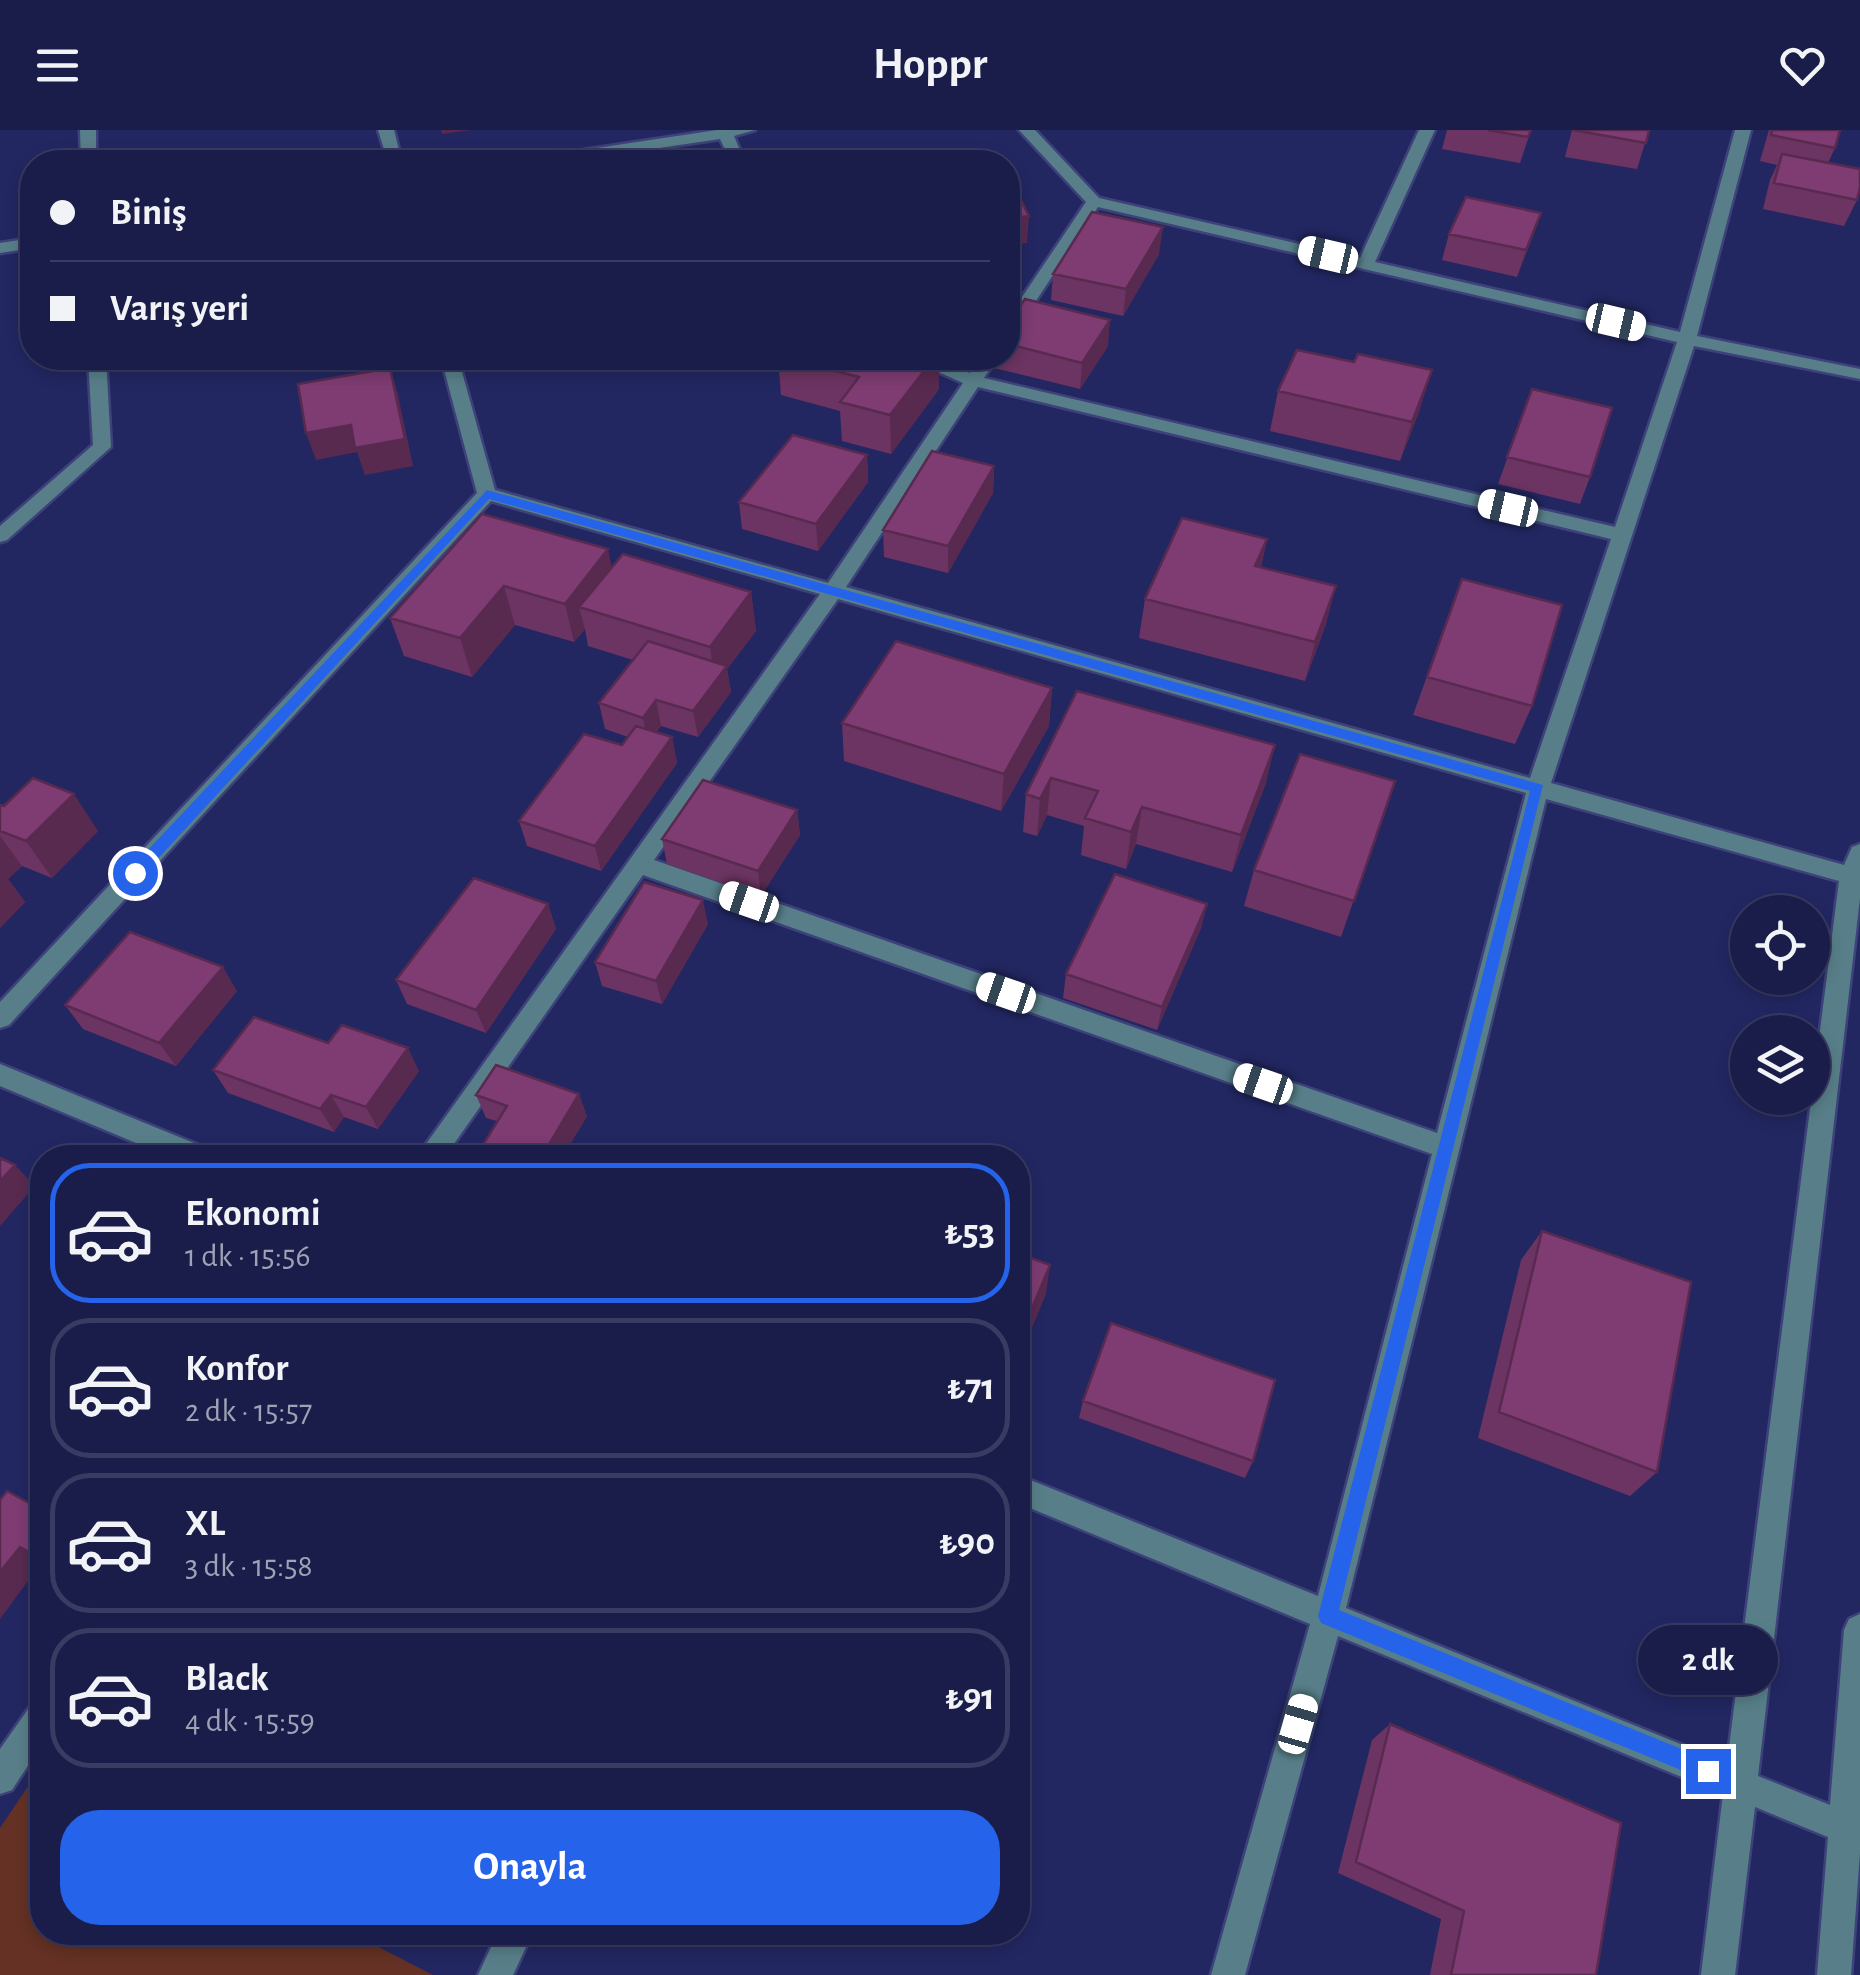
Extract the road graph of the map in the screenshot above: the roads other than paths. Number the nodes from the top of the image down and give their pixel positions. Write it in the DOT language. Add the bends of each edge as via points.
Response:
graph roads {
  1 [pos="746,130"];
  2 [pos="1027,130"];
  3 [pos="1427,130"];
  4 [pos="1743,130"];
  5 [pos="724,132"];
  6 [pos="612,150"];
  7 [pos="1094,201"];
  8 [pos="1366,264"];
  9 [pos="1020,312"];
  10 [pos="1687,339"];
  11 [pos="97,370"];
  12 [pos="452,370"];
  13 [pos="946,370"];
  14 [pos="981,370"];
  15 [pos="1860,374"];
  16 [pos="974,381"];
  17 [pos="487,494"];
  18 [pos="1622,534"];
  19 [pos="0,536"];
  20 [pos="833,590"];
  21 [pos="1538,788"];
  22 [pos="638,864"];
  23 [pos="1857,869"];
  24 [pos="0,1018"];
  25 [pos="0,1075"];
  26 [pos="170,1145"];
  27 [pos="438,1145"];
  28 [pos="1447,1148"];
  29 [pos="1030,1494"];
  30 [pos="1328,1616"];
  31 [pos="1860,1630"];
  32 [pos="30,1734"];
  33 [pos="0,1778"];
  34 [pos="1743,1785"];
  35 [pos="1851,1830"];
  36 [pos="510,1945"];
  37 [pos="495,1975"];
  38 [pos="1228,1975"];
  39 [pos="1718,1975"];
  40 [pos="1834,1975"];
  1 -- 5 [label="street"];
  2 -- 7 [label="street"];
  3 -- 8 [label="street"];
  4 -- 10 [label="street"];
  5 -- 6 [label="street"];
  7 -- 8 [label="street"];
  7 -- 9 [label="street"];
  8 -- 10 [label="street"];
  10 -- 15 [label="street"];
  10 -- 18 [label="street"];
  11 -- 19 [label="street" via="102,447"];
  12 -- 17 [label="street"];
  13 -- 16 [label="street"];
  14 -- 16 [label="street"];
  16 -- 18 [label="street"];
  16 -- 20 [label="street"];
  17 -- 20 [label="street"];
  17 -- 24 [label="street"];
  18 -- 21 [label="street"];
  20 -- 21 [label="street"];
  20 -- 22 [label="street"];
  21 -- 23 [label="street"];
  21 -- 28 [label="street"];
  22 -- 27 [label="street"];
  22 -- 28 [label="street"];
  23 -- 34 [label="street"];
  25 -- 26 [label="street"];
  28 -- 30 [label="street"];
  29 -- 30 [label="street"];
  30 -- 34 [label="street"];
  30 -- 38 [label="street"];
  31 -- 35 [label="street"];
  32 -- 33 [label="street"];
  34 -- 35 [label="street"];
  34 -- 39 [label="street"];
  35 -- 40 [label="street"];
  36 -- 37 [label="street"];
}
